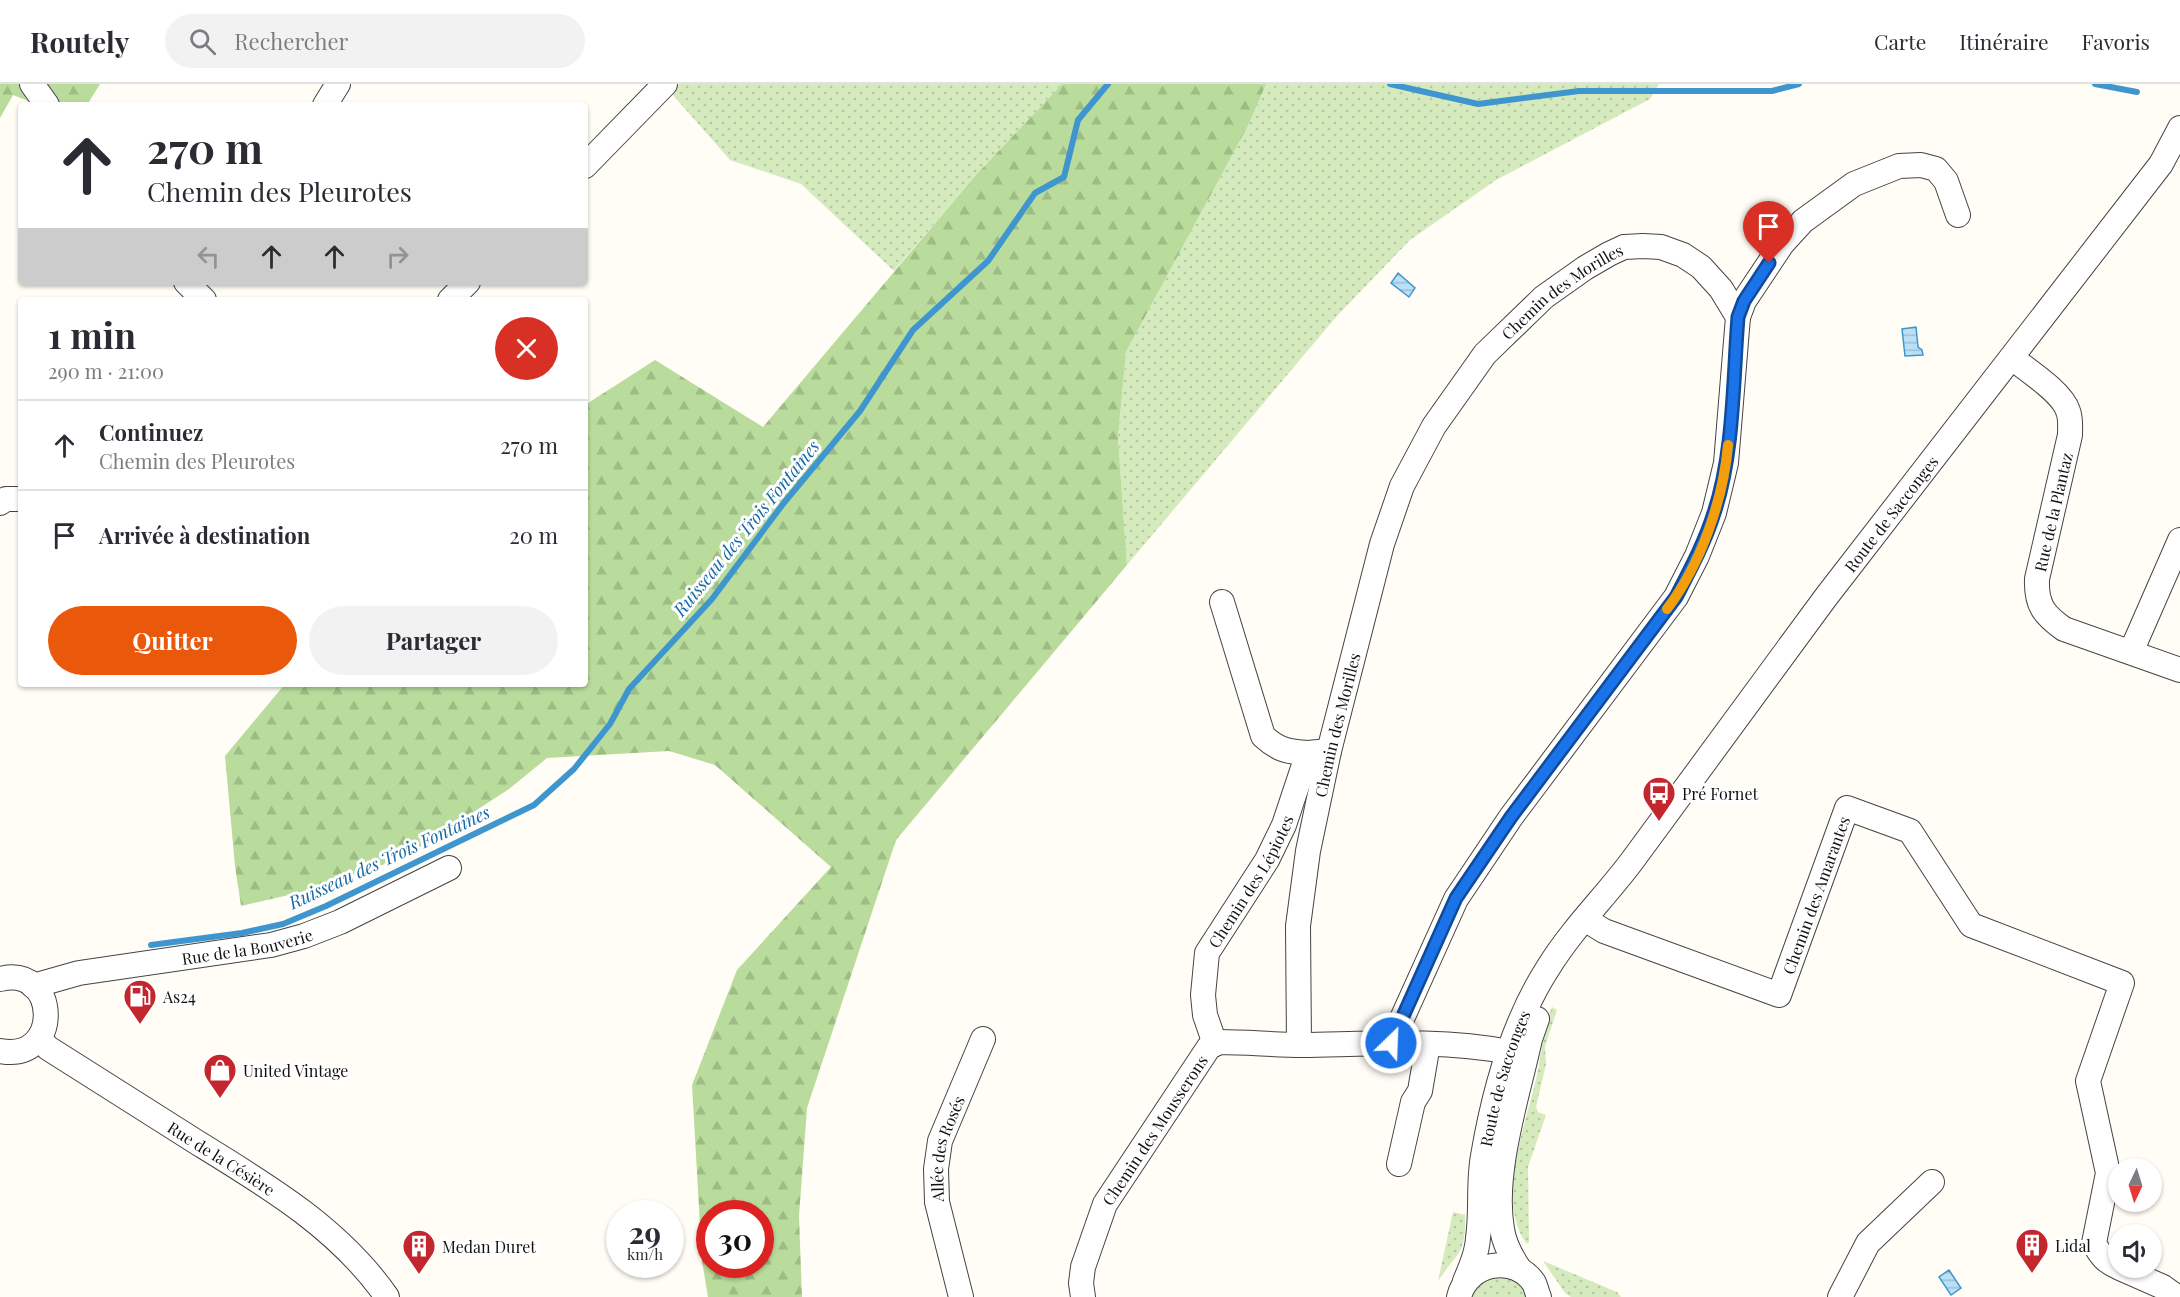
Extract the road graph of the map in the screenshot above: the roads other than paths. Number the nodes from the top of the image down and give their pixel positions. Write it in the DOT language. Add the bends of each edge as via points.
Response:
graph roads {
  1 [pos="32,84"];
  2 [pos="338,84"];
  3 [pos="665,84"];
  4 [pos="45,102"];
  5 [pos="327,102"];
  6 [pos="2180,128"];
  7 [pos="588,163"];
  8 [pos="1958,215"];
  9 [pos="189,285"];
  10 [pos="465,285"];
  11 [pos="201,297"];
  12 [pos="453,297"];
  13 [pos="1738,317"];
  14 [pos="2012,358"];
  15 [pos="18,499"];
  16 [pos="0,503"];
  17 [pos="2180,540"];
  18 [pos="1222,602"];
  19 [pos="2131,652"];
  20 [pos="2180,670"];
  21 [pos="1318,752"];
  22 [pos="449,868"];
  23 [pos="1603,899"];
  24 [pos="1591,923"];
  25 [pos="0,979"];
  26 [pos="33,986"];
  27 [pos="39,1038"];
  28 [pos="983,1039"];
  29 [pos="1530,1039"];
  30 [pos="1391,1043"];
  31 [pos="1215,1044"];
  32 [pos="1428,1044"];
  33 [pos="1299,1045"];
  34 [pos="0,1051"];
  35 [pos="1509,1052"];
  36 [pos="1521,1082"];
  37 [pos="1399,1164"];
  38 [pos="1932,1182"];
  39 [pos="2108,1262"];
  40 [pos="1520,1270"];
  41 [pos="2143,1278"];
  42 [pos="1462,1289"];
  43 [pos="387,1297"];
  44 [pos="961,1297"];
  45 [pos="1083,1297"];
  46 [pos="1539,1297"];
  47 [pos="1840,1297"];
  48 [pos="2177,1297"];
  1 -- 4 [label="street"];
  2 -- 5 [label="street"];
  3 -- 7 [label="street"];
  6 -- 14 [label="street, Route de Sacconges" via="2161,164"];
  8 -- 13 [label="street" via="1946,181 1936,169 1899,166 1854,184 1803,221 1782,243 1744,301"];
  9 -- 11 [label="street"];
  10 -- 12 [label="street"];
  13 -- 21 [label="street, Chemin des Morilles" via="1721,289 1701,267 1683,255 1661,248 1624,248 1585,268 1544,297 1485,354 1434,426 1402,486"];
  13 -- 30 [label="street" via="1726,463 1714,513 1697,556 1676,597 1511,817 1456,898"];
  14 -- 19 [label="street, Rue de la Plantaz" via="2062,399 2070,421 2037,579 2036,594 2042,609 2064,629"];
  14 -- 23 [label="street, Route de Sacconges" via="1826,597"];
  15 -- 16 [label="street"];
  17 -- 19 [label="street"];
  18 -- 21 [label="street" via="1263,736 1275,747 1292,752"];
  19 -- 20 [label="street, Rue de la Plantaz"];
  21 -- 31 [label="street, Chemin des Lépiotes" via="1267,860 1207,953 1203,995"];
  21 -- 33 [label="street, Chemin des Morilles" via="1298,926"];
  22 -- 26 [label="street, Rue de la Bouverie" via="304,936 271,945 79,973"];
  23 -- 24 [label="street, Route de Sacconges"];
  23 -- 35 [label="street, Route de Sacconges" via="1580,923 1548,968 1527,1005"];
  24 -- 29 [label="street, Route de Sacconges" via="1551,983"];
  24 -- 39 [label="street, Chemin des Amarantes" via="1779,994 1847,808 1910,831 1971,925 2122,982 2088,1082 2108,1173 2094,1243"];
  25 -- 26 [label="street" via="14,977"];
  26 -- 27 [label="street" via="46,1005 45,1028"];
  27 -- 34 [label="street" via="22,1050"];
  27 -- 43 [label="street, Rue de la Césière" via="48,1048 253,1176 311,1218 357,1258"];
  28 -- 44 [label="street, Allée des Rosés" via="940,1141 936,1169 938,1202"];
  29 -- 35 [label="street"];
  29 -- 36 [label="street, Route de Sacconges"];
  30 -- 32 [label="street, Chemin des Mousserons"];
  30 -- 33 [label="street, Chemin des Mousserons"];
  31 -- 33 [label="street, Chemin des Mousserons"];
  31 -- 45 [label="street, Chemin des Mousserons" via="1209,1047 1105,1204 1083,1267"];
  32 -- 35 [label="street, Chemin des Mousserons"];
  32 -- 37 [label="street" via="1420,1091 1413,1102"];
  35 -- 36 [label="street"];
  35 -- 42 [label="street, Route de Sacconges" via="1482,1158 1474,1260"];
  36 -- 40 [label="street, Route de Sacconges" via="1500,1193 1502,1230"];
  38 -- 47 [label="street" via="1868,1243"];
  40 -- 42 [label="street" via="1491,1265 1477,1271"];
  40 -- 46 [label="street, Route de Sacconges" via="1534,1283"];
  41 -- 48 [label="street, Chemin des Amarantes"];
}
